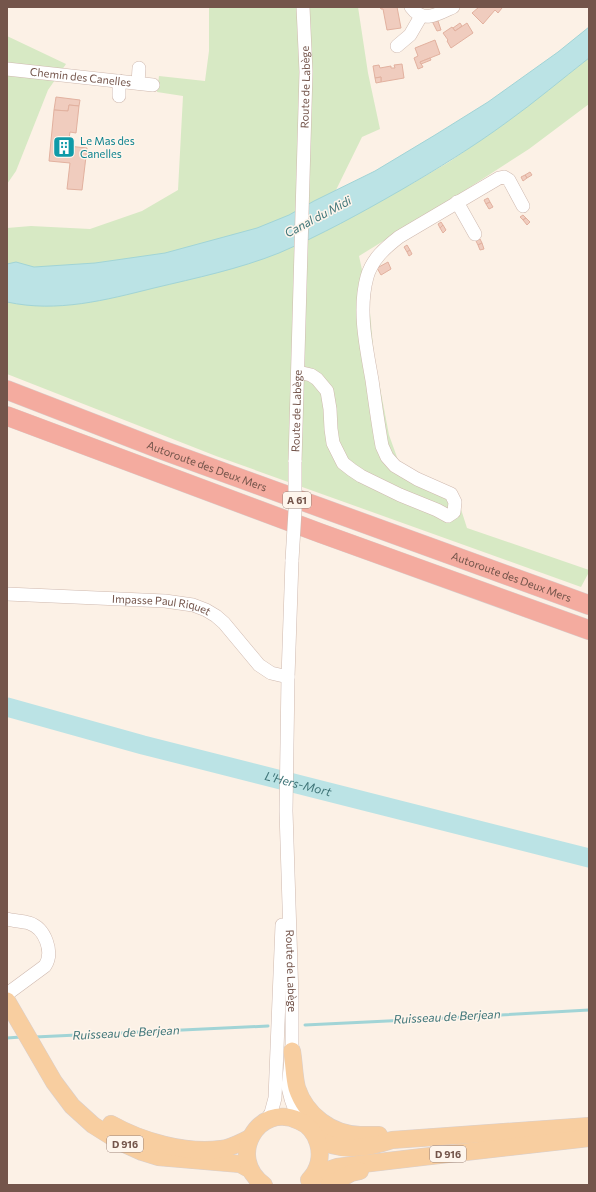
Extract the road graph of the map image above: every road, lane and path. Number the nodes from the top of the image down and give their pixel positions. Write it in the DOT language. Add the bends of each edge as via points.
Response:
graph roads {
  1 [pos="303,7"];
  2 [pos="411,7"];
  3 [pos="453,7"];
  4 [pos="421,16"];
  5 [pos="397,46"];
  6 [pos="139,68"];
  7 [pos="7,69"];
  8 [pos="120,82"];
  9 [pos="138,83"];
  10 [pos="153,85"];
  11 [pos="119,96"];
  12 [pos="457,202"];
  13 [pos="523,206"];
  14 [pos="475,234"];
  15 [pos="298,372"];
  16 [pos="7,390"];
  17 [pos="7,416"];
  18 [pos="7,594"];
  19 [pos="589,605"];
  20 [pos="589,630"];
  21 [pos="288,676"];
  22 [pos="286,813"];
  23 [pos="7,919"];
  24 [pos="7,994"];
  25 [pos="7,1001"];
  26 [pos="292,1051"];
  27 [pos="38,1054"];
  28 [pos="265,1122"];
  29 [pos="304,1123"];
  30 [pos="589,1126"];
  31 [pos="250,1138"];
  32 [pos="317,1138"];
  33 [pos="589,1138"];
  34 [pos="392,1140"];
  35 [pos="422,1156"];
  36 [pos="249,1168"];
  37 [pos="307,1182"];
  38 [pos="263,1185"];
  39 [pos="329,1185"];
  1 -- 15 [label="street, Route de Labège" via="306,72"];
  2 -- 4 [label="street"];
  3 -- 4 [label="street" via="430,17"];
  4 -- 5 [label="street" via="410,35"];
  6 -- 9 [label="street"];
  7 -- 8 [label="street, Chemin des Canelles"];
  8 -- 9 [label="street, Chemin des Canelles"];
  8 -- 11 [label="street"];
  9 -- 10 [label="street, Chemin des Canelles"];
  12 -- 13 [label="street" via="504,177 509,180"];
  12 -- 14 [label="street"];
  12 -- 15 [label="street" via="399,237 374,260 367,276 363,321 382,446 387,457 395,466 417,479 451,494 455,502 454,512 448,516 400,495 361,476 343,463 333,443 327,391 317,379"];
  15 -- 21 [label="street, Route de Labège, bridge"];
  16 -- 19 [label="highway, Autoroute des Deux Mers / A 61" via="162,450"];
  17 -- 20 [label="highway, Autoroute des Deux Mers / A 61"];
  18 -- 21 [label="street, Impasse Paul Riquet" via="164,601 193,605 206,610 224,623 259,665 271,673"];
  21 -- 22 [label="street, Route de Labège"];
  22 -- 26 [label="street, Route de Labège"];
  22 -- 28 [label="street, Route de Labège" via="275,1098 271,1113"];
  23 -- 24 [label="street" via="36,926 45,938 48,962"];
  25 -- 27 [label="main road, D 916"];
  26 -- 29 [label="street, Route de Labège" via="288,1087 296,1113"];
  26 -- 34 [label="main road" via="297,1087 308,1108 317,1118 328,1127 342,1132 381,1135"];
  27 -- 31 [label="main road, D 916" via="63,1084 96,1116 146,1140 207,1150 222,1149"];
  27 -- 36 [label="main road, D 916" via="72,1106 93,1126 120,1142 158,1157 232,1163"];
  28 -- 29 [label="main road" via="285,1117"];
  28 -- 31 [label="main road"];
  29 -- 32 [label="main road" via="312,1129"];
  30 -- 34 [label="main road, D 916"];
  31 -- 36 [label="main road" via="247,1148"];
  32 -- 34 [label="main road, D 916" via="330,1145 346,1147"];
  32 -- 37 [label="main road" via="320,1159 317,1170"];
  33 -- 35 [label="main road, D 916"];
  35 -- 37 [label="main road, D 916" via="336,1167"];
  35 -- 39 [label="main road" via="411,1163 351,1173"];
  36 -- 38 [label="main road"];
}
